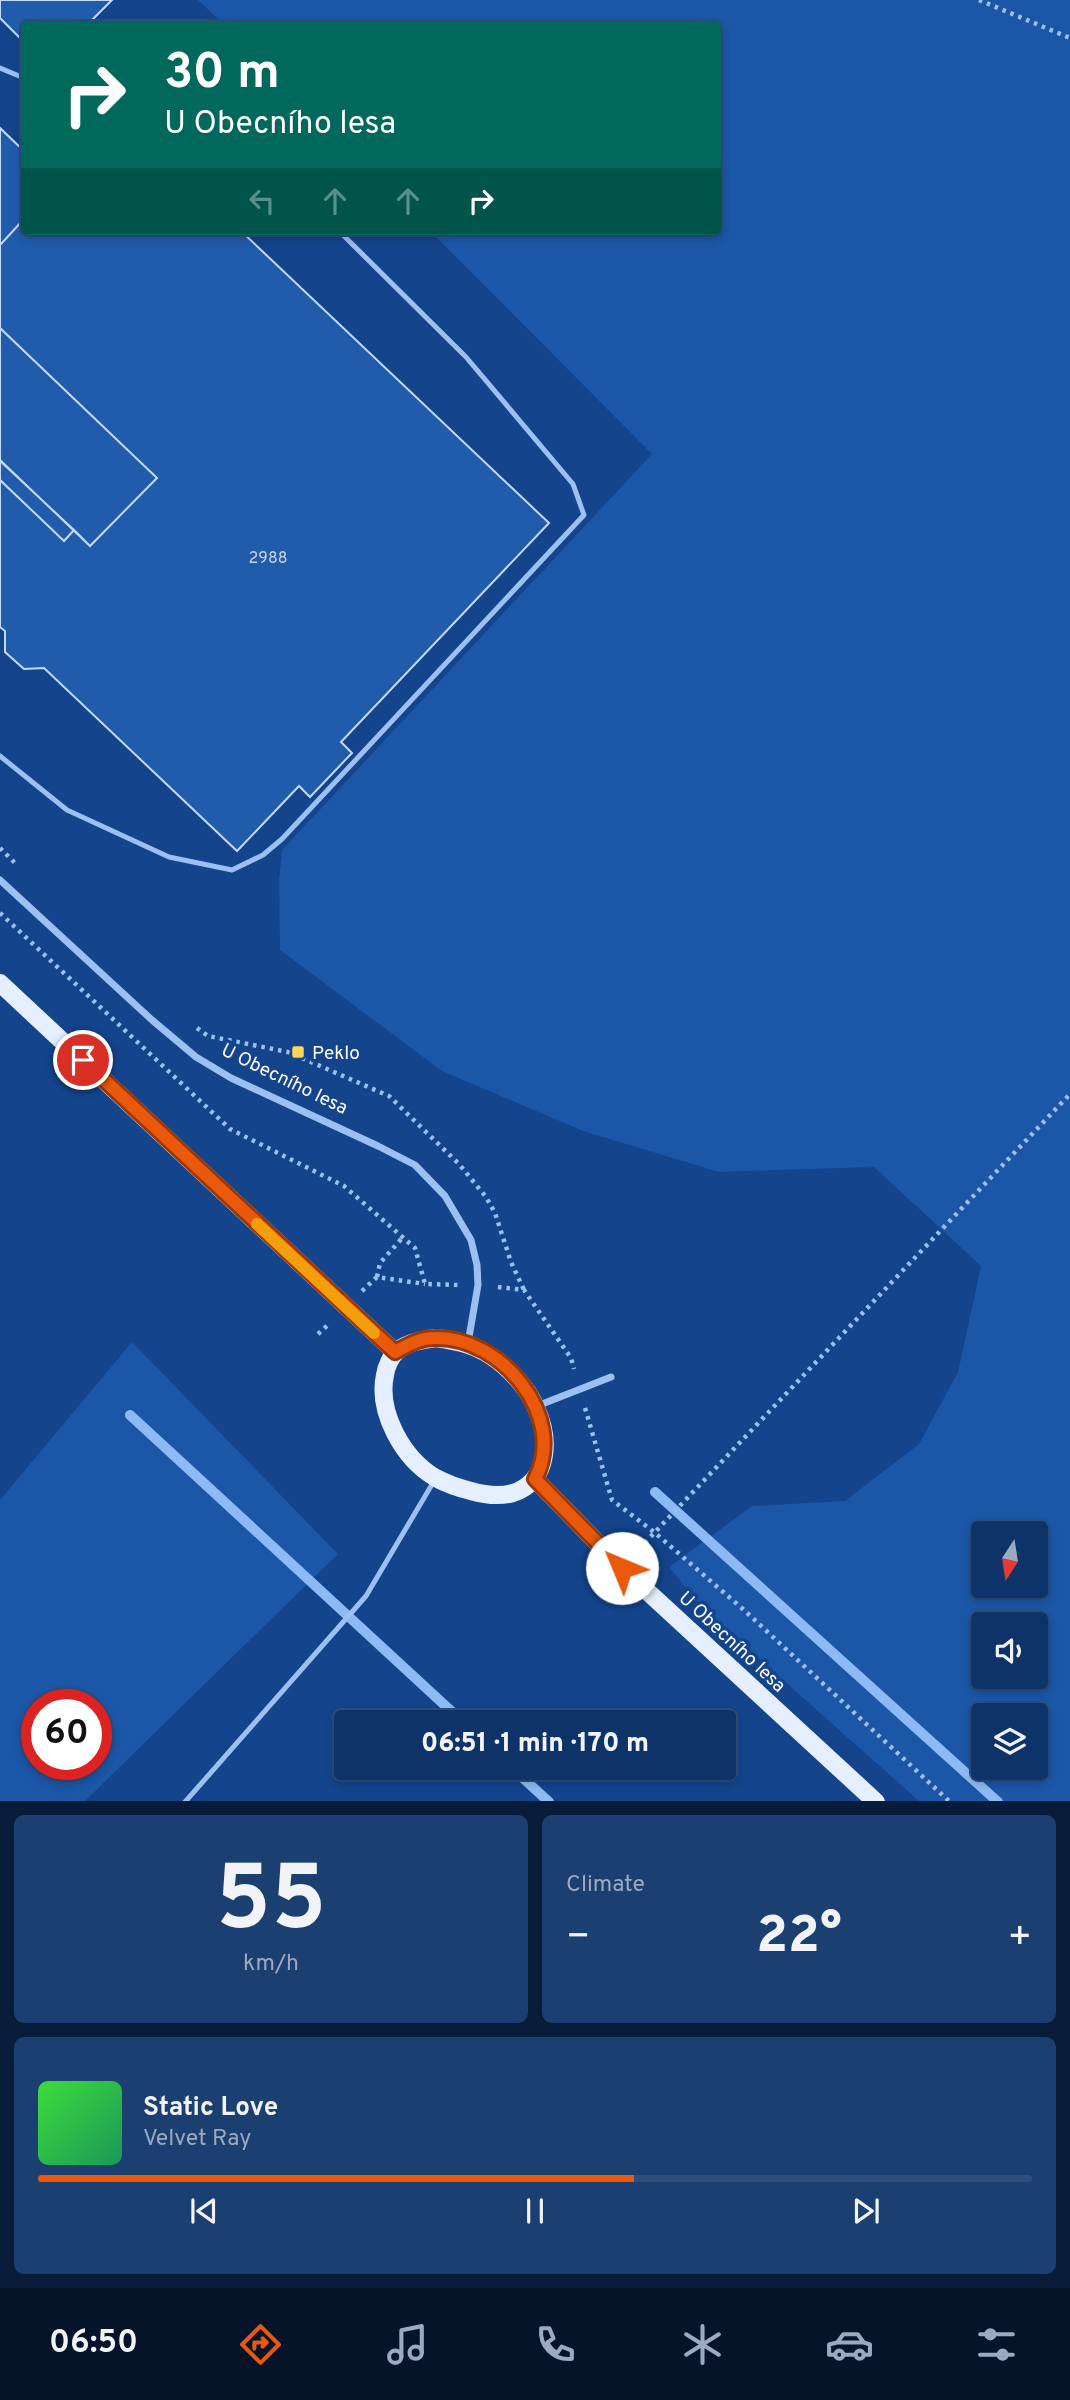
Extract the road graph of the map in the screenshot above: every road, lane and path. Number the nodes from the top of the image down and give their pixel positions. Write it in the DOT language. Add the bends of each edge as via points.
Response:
graph roads {
  1 [pos="979,0"];
  2 [pos="1070,38"];
  3 [pos="0,68"];
  4 [pos="21,77"];
  5 [pos="343,235"];
  6 [pos="0,756"];
  7 [pos="0,848"];
  8 [pos="20,867"];
  9 [pos="0,880"];
  10 [pos="0,913"];
  11 [pos="55,965"];
  12 [pos="0,983"];
  13 [pos="197,1027"];
  14 [pos="1070,1094"];
  15 [pos="403,1237"];
  16 [pos="377,1277"];
  17 [pos="524,1290"];
  18 [pos="468,1343"];
  19 [pos="395,1352"];
  20 [pos="611,1377"];
  21 [pos="536,1406"];
  22 [pos="435,1478"];
  23 [pos="535,1479"];
  24 [pos="622,1568"];
  25 [pos="185,1801"];
  26 [pos="876,1801"];
  1 -- 2 [label="path"];
  3 -- 4 [label="lane"];
  5 -- 6 [label="lane" via="466,358 573,484 584,515 282,839 263,855 232,870 169,857 67,810"];
  7 -- 8 [label="path"];
  9 -- 18 [label="street, U Obecního lesa" via="195,1057 415,1165 445,1196 471,1240 478,1285"];
  10 -- 11 [label="path"];
  12 -- 19 [label="main road"];
  13 -- 17 [label="path" via="208,1036 288,1052 388,1096 486,1197"];
  14 -- 24 [label="path"];
  15 -- 16 [label="path" via="380,1263"];
  18 -- 19 [label="main road" via="436,1338 415,1341"];
  18 -- 21 [label="main road" via="493,1357 520,1382"];
  19 -- 22 [label="main road" via="382,1387 385,1405 400,1443"];
  20 -- 21 [label="street"];
  21 -- 23 [label="main road" via="545,1444 543,1465"];
  22 -- 23 [label="main road" via="503,1496"];
  22 -- 25 [label="lane" via="366,1596"];
  23 -- 24 [label="main road, U Obecního lesa"];
  24 -- 26 [label="main road, U Obecního lesa"];
}
